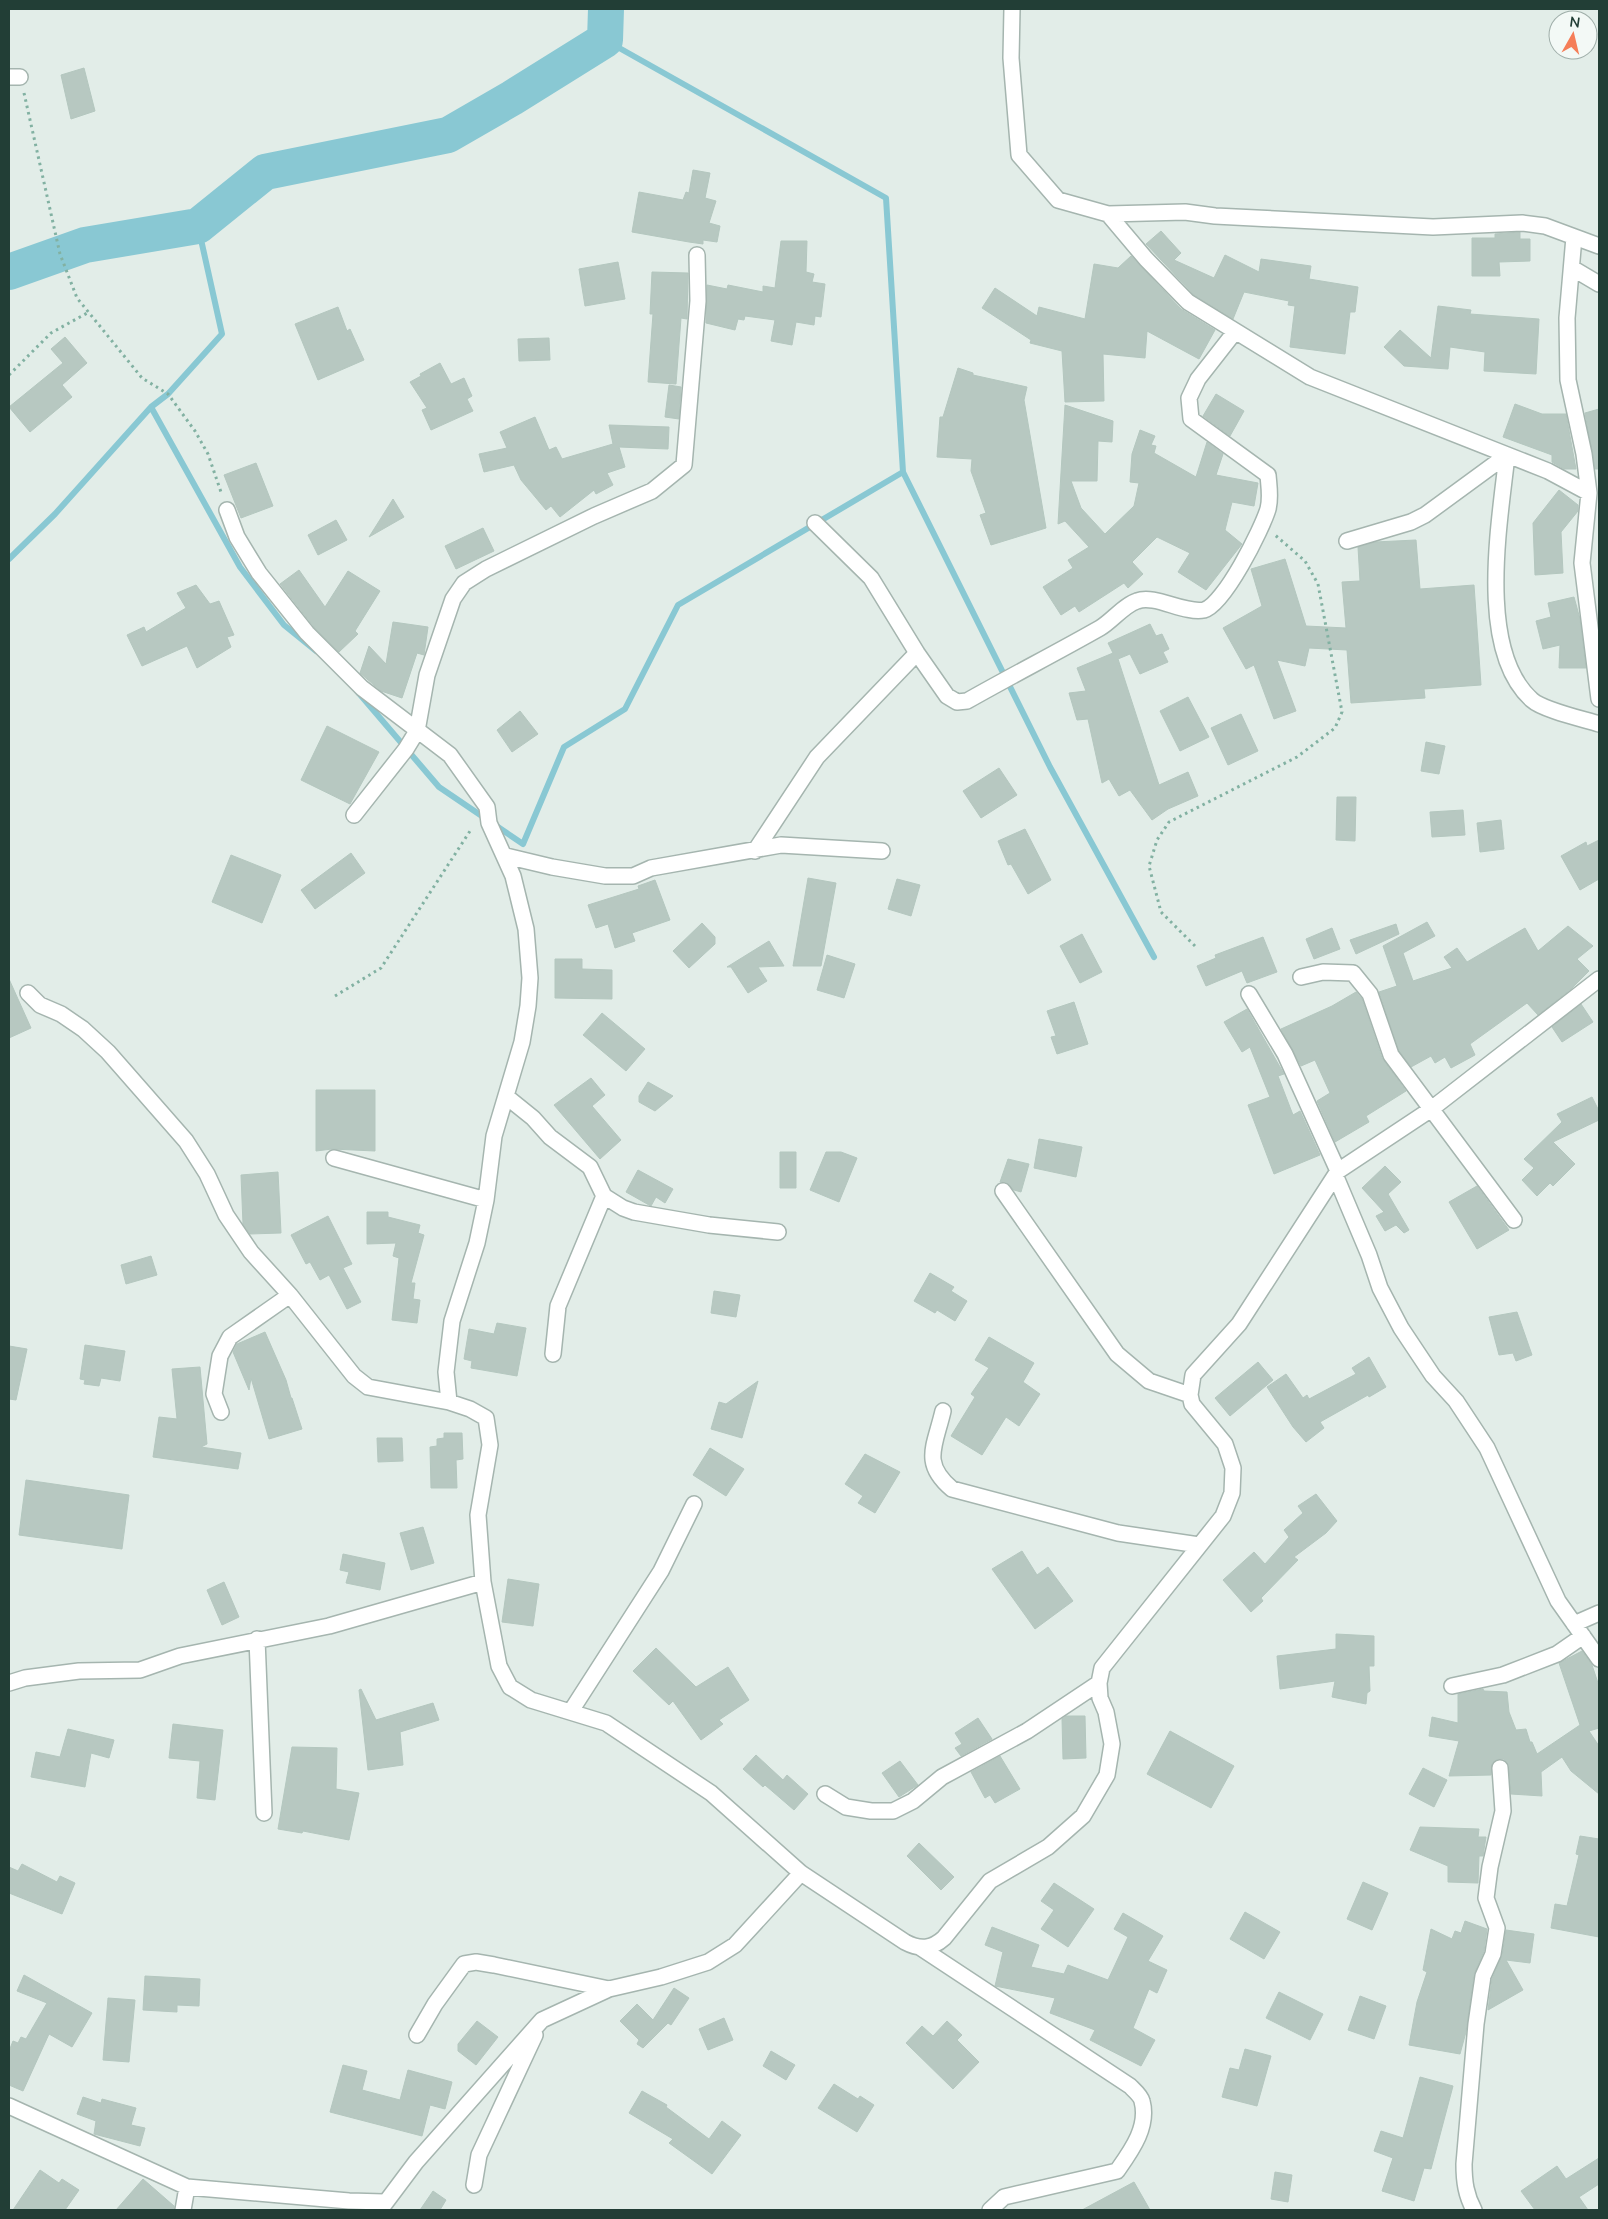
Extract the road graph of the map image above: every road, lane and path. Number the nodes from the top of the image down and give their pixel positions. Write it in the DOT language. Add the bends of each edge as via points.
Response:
graph roads {
  1 [pos="1012,9"];
  2 [pos="14,77"];
  3 [pos="1108,214"];
  4 [pos="1574,237"];
  5 [pos="1599,246"];
  6 [pos="697,255"];
  7 [pos="1572,268"];
  8 [pos="1599,284"];
  9 [pos="89,312"];
  10 [pos="1234,333"];
  11 [pos="9,375"];
  12 [pos="1507,455"];
  13 [pos="1589,493"];
  14 [pos="227,510"];
  15 [pos="814,523"];
  16 [pos="1260,524"];
  17 [pos="1347,541"];
  18 [pos="917,653"];
  19 [pos="1599,699"];
  20 [pos="1599,724"];
  21 [pos="417,731"];
  22 [pos="487,807"];
  23 [pos="354,816"];
  24 [pos="755,851"];
  25 [pos="882,852"];
  26 [pos="506,856"];
  27 [pos="1195,946"];
  28 [pos="1301,978"];
  29 [pos="1599,979"];
  30 [pos="28,993"];
  31 [pos="1249,994"];
  32 [pos="335,996"];
  33 [pos="507,1097"];
  34 [pos="1430,1110"];
  35 [pos="334,1158"];
  36 [pos="1337,1174"];
  37 [pos="1003,1191"];
  38 [pos="604,1196"];
  39 [pos="486,1200"];
  40 [pos="1514,1220"];
  41 [pos="778,1232"];
  42 [pos="290,1294"];
  43 [pos="553,1354"];
  44 [pos="1190,1394"];
  45 [pos="449,1402"];
  46 [pos="943,1411"];
  47 [pos="221,1412"];
  48 [pos="694,1504"];
  49 [pos="1199,1546"];
  50 [pos="483,1582"];
  51 [pos="1599,1613"];
  52 [pos="1579,1630"];
  53 [pos="257,1639"];
  54 [pos="1599,1659"];
  55 [pos="9,1683"];
  56 [pos="1098,1683"];
  57 [pos="1452,1686"];
  58 [pos="572,1711"];
  59 [pos="1500,1768"];
  60 [pos="825,1794"];
  61 [pos="264,1813"];
  62 [pos="801,1873"];
  63 [pos="921,1948"];
  64 [pos="609,1989"];
  65 [pos="542,2020"];
  66 [pos="417,2036"];
  67 [pos="9,2106"];
  68 [pos="474,2185"];
  69 [pos="187,2187"];
  70 [pos="382,2206"];
  71 [pos="183,2210"];
  72 [pos="990,2210"];
  73 [pos="1474,2210"];
  1 -- 3 [label="street" via="1011,58 1019,156 1058,200"];
  2 -- 9 [label="path" via="60,254 77,298"];
  3 -- 4 [label="street" via="1185,212 1433,227 1522,223 1545,226"];
  3 -- 10 [label="street" via="1188,302"];
  4 -- 5 [label="street"];
  4 -- 7 [label="street"];
  6 -- 21 [label="street" via="698,301 686,415 685,463 652,491 585,520 464,583 453,599 427,675"];
  7 -- 8 [label="street"];
  7 -- 13 [label="street" via="1567,318 1568,380"];
  9 -- 11 [label="path" via="52,333"];
  9 -- 14 [label="path" via="142,378 168,394 195,431 215,473"];
  10 -- 12 [label="street" via="1310,378"];
  10 -- 16 [label="street" via="1198,379 1188,398 1191,418 1268,475 1270,492 1267,510"];
  12 -- 13 [label="street" via="1548,471"];
  12 -- 17 [label="street" via="1425,515"];
  12 -- 20 [label="street" via="1496,560 1496,603 1506,662 1513,678 1533,701"];
  13 -- 19 [label="street" via="1582,563"];
  14 -- 21 [label="street" via="237,537 259,573 295,620 362,688"];
  15 -- 18 [label="street" via="872,578"];
  16 -- 18 [label="street" via="1241,566 1222,596 1205,610 1137,601 1103,626 967,701 957,702 948,696"];
  16 -- 27 [label="path" via="1298,554 1318,584 1342,712 1335,728 1297,757 1169,822 1157,840 1149,866 1161,912"];
  18 -- 24 [label="street" via="818,757"];
  21 -- 22 [label="street" via="450,756"];
  21 -- 23 [label="street"];
  22 -- 26 [label="street" via="489,823"];
  22 -- 32 [label="path" via="381,968"];
  24 -- 25 [label="street" via="781,845"];
  24 -- 26 [label="street" via="651,868 633,876 590,874"];
  26 -- 33 [label="street" via="526,929 530,978 522,1042"];
  28 -- 34 [label="street" via="1323,972 1353,973 1370,994 1391,1056"];
  29 -- 34 [label="street"];
  30 -- 42 [label="street" via="44,1007 83,1029 132,1078 186,1141 251,1252"];
  31 -- 36 [label="street" via="1285,1054"];
  33 -- 38 [label="street" via="550,1137 590,1167"];
  33 -- 39 [label="street" via="494,1136"];
  34 -- 36 [label="street"];
  34 -- 40 [label="street"];
  35 -- 39 [label="street"];
  36 -- 44 [label="street" via="1239,1324 1194,1375"];
  36 -- 52 [label="street" via="1380,1288 1400,1328 1487,1448 1558,1601"];
  37 -- 44 [label="street" via="1117,1354 1149,1381"];
  38 -- 41 [label="street" via="634,1212 709,1225"];
  38 -- 43 [label="street" via="558,1306"];
  39 -- 45 [label="street" via="469,1271 452,1321 446,1372"];
  42 -- 45 [label="street" via="354,1376 368,1387"];
  42 -- 47 [label="street" via="230,1338 220,1356 214,1394"];
  44 -- 49 [label="street" via="1198,1413 1225,1444 1233,1468 1232,1493 1223,1516"];
  45 -- 50 [label="street" via="486,1418 490,1445 478,1515"];
  46 -- 49 [label="street" via="932,1461 938,1477 952,1489 1118,1533"];
  48 -- 58 [label="street" via="661,1571"];
  49 -- 56 [label="street" via="1110,1656"];
  50 -- 53 [label="street" via="329,1626"];
  50 -- 58 [label="street" via="499,1666 507,1683 531,1700"];
  51 -- 52 [label="street"];
  52 -- 54 [label="street"];
  52 -- 57 [label="street" via="1557,1654 1503,1675"];
  53 -- 55 [label="street" via="180,1656 140,1670 79,1671"];
  53 -- 61 [label="street"];
  56 -- 60 [label="street" via="1027,1731 942,1777 912,1802 894,1810 846,1807"];
  56 -- 63 [label="street" via="1112,1744 1107,1775 1082,1816 1048,1847 990,1881 938,1944"];
  58 -- 62 [label="street" via="606,1722 710,1793"];
  59 -- 73 [label="street" via="1503,1811 1486,1898 1497,1928 1493,1954 1483,1976 1464,2164 1464,2182"];
  62 -- 63 [label="street" via="905,1942"];
  62 -- 64 [label="street" via="736,1945 708,1962"];
  63 -- 72 [label="street" via="1130,2086 1142,2100 1143,2123 1132,2149 1117,2171 1004,2197"];
  64 -- 65 [label="street"];
  64 -- 66 [label="street" via="476,1962 464,1964"];
  65 -- 68 [label="street" via="479,2155"];
  65 -- 70 [label="street" via="416,2162"];
  67 -- 69 [label="street"];
  69 -- 70 [label="street"];
  69 -- 71 [label="street"];
}
